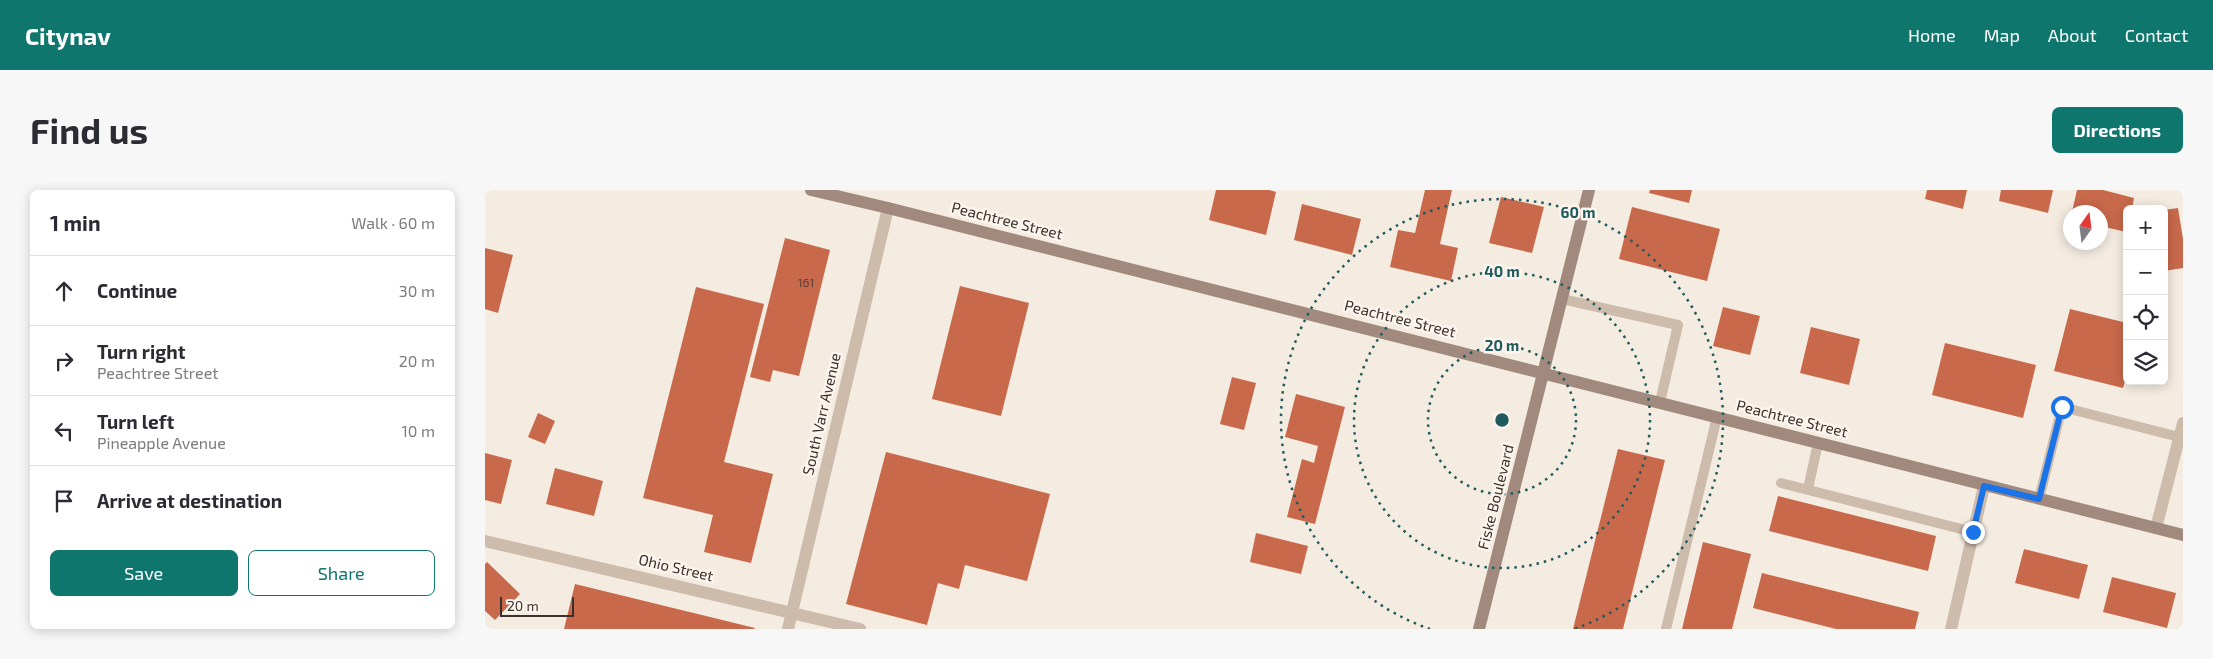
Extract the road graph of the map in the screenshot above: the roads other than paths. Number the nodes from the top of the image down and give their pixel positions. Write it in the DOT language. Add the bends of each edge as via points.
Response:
graph roads {
  1 [pos="1589,190"];
  2 [pos="820,191"];
  3 [pos="888,208"];
  4 [pos="1562,299"];
  5 [pos="1545,372"];
  6 [pos="1660,402"];
  7 [pos="1717,417"];
  8 [pos="2183,423"];
  9 [pos="2179,437"];
  10 [pos="1818,443"];
  11 [pos="1781,482"];
  12 [pos="1984,486"];
  13 [pos="1808,490"];
  14 [pos="2039,499"];
  15 [pos="2156,528"];
  16 [pos="1973,532"];
  17 [pos="2183,535"];
  18 [pos="485,541"];
  19 [pos="792,612"];
  20 [pos="788,629"];
  21 [pos="860,629"];
  22 [pos="1479,629"];
  23 [pos="1666,629"];
  24 [pos="1951,629"];
  1 -- 4 [label="street, Fiske Boulevard"];
  2 -- 3 [label="street, Peachtree Street"];
  3 -- 5 [label="street, Peachtree Street"];
  3 -- 19 [label="street, South Varr Avenue"];
  4 -- 5 [label="street, Fiske Boulevard"];
  4 -- 6 [label="lane" via="1678,325"];
  5 -- 6 [label="street, Peachtree Street"];
  5 -- 22 [label="street, Fiske Boulevard"];
  6 -- 7 [label="street, Peachtree Street"];
  7 -- 10 [label="street, Peachtree Street"];
  7 -- 23 [label="lane"];
  8 -- 9 [label="street"];
  9 -- 14 [label="lane" via="2062,407"];
  9 -- 15 [label="street"];
  10 -- 12 [label="street, Peachtree Street"];
  10 -- 13 [label="lane"];
  11 -- 13 [label="lane"];
  12 -- 14 [label="street, Peachtree Street"];
  12 -- 16 [label="street"];
  13 -- 16 [label="lane"];
  14 -- 15 [label="street, Peachtree Street"];
  15 -- 17 [label="street, Peachtree Street"];
  16 -- 24 [label="street"];
  18 -- 19 [label="street, Ohio Street"];
  19 -- 20 [label="street, South Varr Avenue"];
  19 -- 21 [label="street, Ohio Street"];
}
